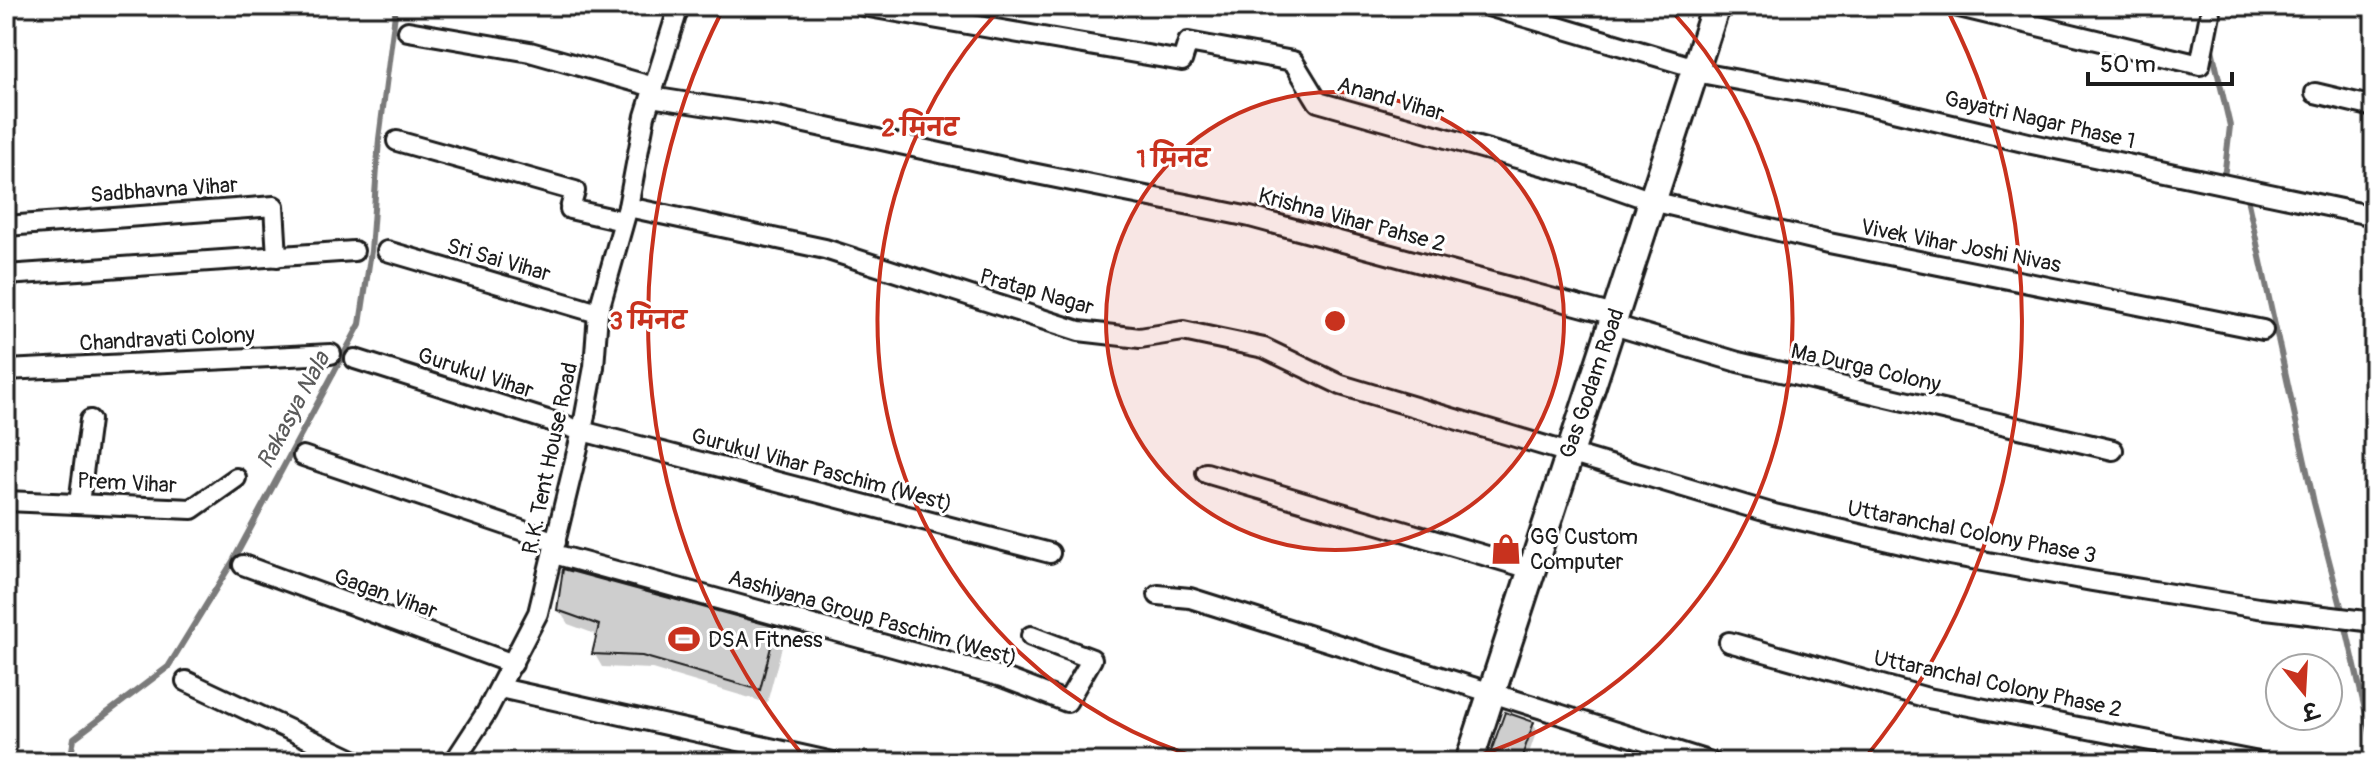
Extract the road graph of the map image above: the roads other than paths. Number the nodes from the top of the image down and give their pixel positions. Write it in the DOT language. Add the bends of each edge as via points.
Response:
graph roads {
  1 [pos="679,6"];
  2 [pos="863,6"];
  3 [pos="1488,6"];
  4 [pos="1716,6"];
  5 [pos="1955,6"];
  6 [pos="2210,14"];
  7 [pos="408,31"];
  8 [pos="1696,70"];
  9 [pos="653,92"];
  10 [pos="2315,93"];
  11 [pos="2374,107"];
  12 [pos="397,141"];
  13 [pos="1652,201"];
  14 [pos="625,214"];
  15 [pos="2374,216"];
  16 [pos="6,226"];
  17 [pos="354,251"];
  18 [pos="387,251"];
  19 [pos="277,257"];
  20 [pos="6,275"];
  21 [pos="598,313"];
  22 [pos="1612,320"];
  23 [pos="2263,330"];
  24 [pos="331,354"];
  25 [pos="355,359"];
  26 [pos="6,370"];
  27 [pos="90,420"];
  28 [pos="582,431"];
  29 [pos="2113,450"];
  30 [pos="1567,455"];
  31 [pos="303,456"];
  32 [pos="1206,473"];
  33 [pos="236,478"];
  34 [pos="6,501"];
  35 [pos="79,503"];
  36 [pos="555,548"];
  37 [pos="1050,553"];
  38 [pos="243,565"];
  39 [pos="1531,569"];
  40 [pos="1158,595"];
  41 [pos="2374,622"];
  42 [pos="1031,636"];
  43 [pos="1729,642"];
  44 [pos="513,664"];
  45 [pos="186,681"];
  46 [pos="500,688"];
  47 [pos="1491,693"];
  48 [pos="358,762"];
  49 [pos="454,762"];
  50 [pos="833,762"];
  51 [pos="1469,762"];
  52 [pos="1711,762"];
  53 [pos="2259,762"];
  1 -- 9 [label="street, R.K. Tent House Road"];
  2 -- 13 [label="street, Anand Vihar" via="1182,61 1188,42 1293,61 1318,102"];
  3 -- 8 [label="street, Gayatri Nagar Phase 1"];
  4 -- 8 [label="main road, Gas Godam Road"];
  5 -- 6 [label="street" via="2200,65"];
  7 -- 9 [label="street, Krishna Vihar Pahse 2" via="530,52"];
  8 -- 13 [label="main road, Gas Godam Road"];
  8 -- 15 [label="street, Gayatri Nagar Phase 1"];
  9 -- 14 [label="street, R.K. Tent House Road"];
  9 -- 22 [label="street, Krishna Vihar Pahse 2" via="1250,217"];
  10 -- 11 [label="street"];
  12 -- 14 [label="street, Pratap Nagar" via="575,191 570,209"];
  13 -- 22 [label="main road, Gas Godam Road"];
  13 -- 23 [label="street, Vivek Vihar Joshi Nivas" via="1829,243"];
  14 -- 21 [label="street, R.K. Tent House Road"];
  14 -- 30 [label="street, Pratap Nagar" via="825,249 1079,331 1140,338 1183,331 1264,348 1341,385"];
  16 -- 19 [label="street, Sadbhavna Vihar" via="274,206"];
  17 -- 19 [label="street"];
  18 -- 21 [label="street, Sri Sai Vihar"];
  19 -- 20 [label="street"];
  21 -- 28 [label="street, R.K. Tent House Road"];
  22 -- 29 [label="street, Ma Durga Colony" via="1738,362"];
  22 -- 30 [label="main road, Gas Godam Road"];
  24 -- 26 [label="street, Chandravati Colony"];
  25 -- 28 [label="street, Gurukul Vihar"];
  27 -- 35 [label="street"];
  28 -- 36 [label="street, R.K. Tent House Road"];
  28 -- 37 [label="street, Gurukul Vihar Paschim (West)"];
  30 -- 39 [label="main road, Gas Godam Road"];
  30 -- 41 [label="street, Uttaranchal Colony Phase 3" via="1774,514 1944,554 2258,608"];
  31 -- 36 [label="street"];
  32 -- 39 [label="street"];
  33 -- 35 [label="street, Prem Vihar" via="192,509"];
  34 -- 35 [label="street, Prem Vihar"];
  36 -- 42 [label="street, Aashiyana Group Paschim (West)" via="1002,677 1067,702 1092,659"];
  36 -- 44 [label="street, R.K. Tent House Road" via="538,613"];
  38 -- 44 [label="street, Gagan Vihar"];
  39 -- 47 [label="main road, Gas Godam Road"];
  40 -- 47 [label="street" via="1190,598"];
  43 -- 53 [label="street, Uttaranchal Colony Phase 2" via="1928,698"];
  44 -- 46 [label="street, R.K. Tent House Road"];
  45 -- 48 [label="street"];
  46 -- 49 [label="street, R.K. Tent House Road"];
  46 -- 50 [label="street"];
  47 -- 51 [label="main road, Gas Godam Road"];
  47 -- 52 [label="street"];
}
